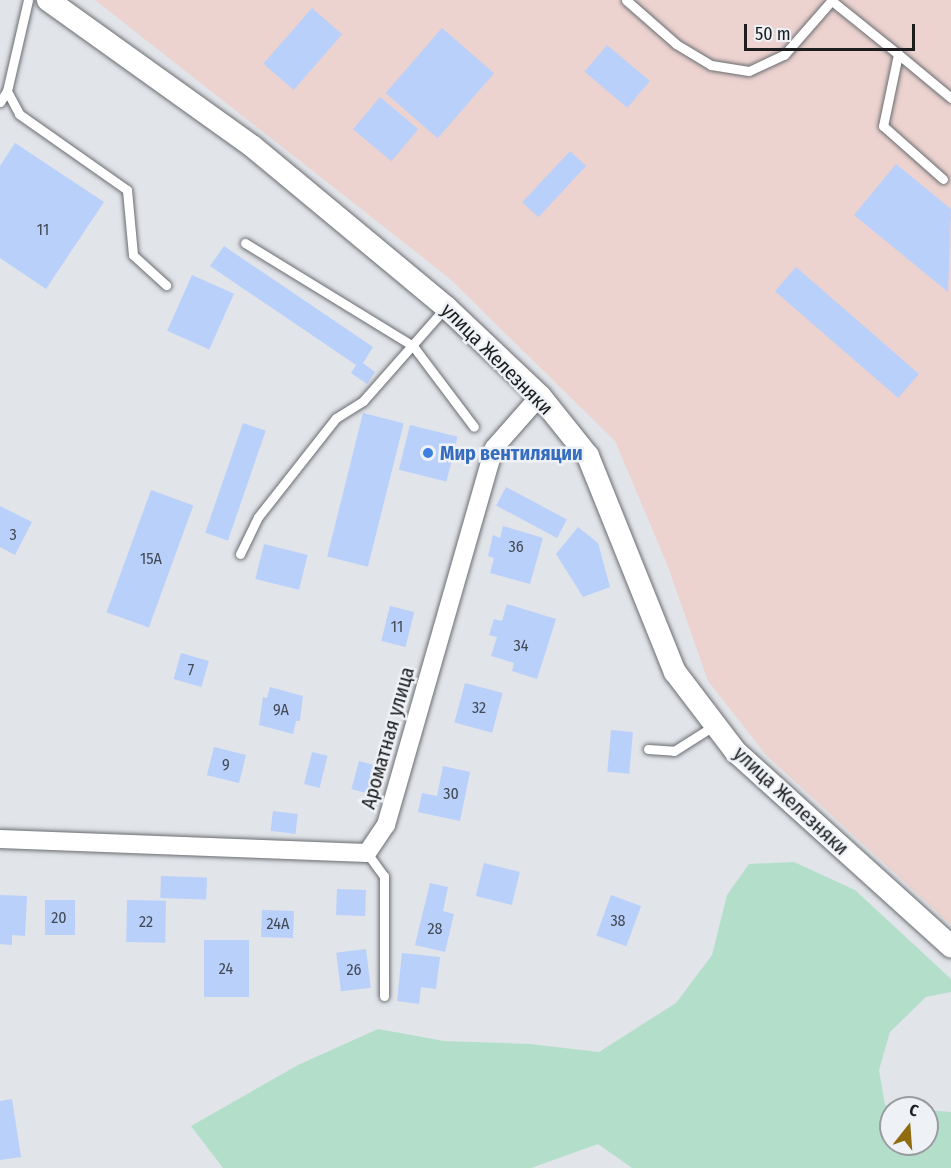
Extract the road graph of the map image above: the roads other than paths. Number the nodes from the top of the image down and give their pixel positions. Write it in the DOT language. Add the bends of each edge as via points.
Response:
graph roads {
  1 [pos="28,0"];
  2 [pos="48,0"];
  3 [pos="626,0"];
  4 [pos="832,1"];
  5 [pos="897,54"];
  6 [pos="8,91"];
  7 [pos="951,98"];
  8 [pos="0,102"];
  9 [pos="943,179"];
  10 [pos="245,243"];
  11 [pos="166,285"];
  12 [pos="446,307"];
  13 [pos="413,346"];
  14 [pos="540,396"];
  15 [pos="474,427"];
  16 [pos="240,554"];
  17 [pos="715,725"];
  18 [pos="648,749"];
  19 [pos="0,839"];
  20 [pos="367,853"];
  21 [pos="951,946"];
  22 [pos="384,996"];
  1 -- 6 [label="lane"];
  2 -- 12 [label="street, улица Железняки" via="252,146"];
  3 -- 4 [label="lane" via="676,44 711,64 749,71 784,55"];
  4 -- 5 [label="lane"];
  5 -- 7 [label="lane"];
  5 -- 9 [label="lane" via="883,126"];
  6 -- 8 [label="lane"];
  6 -- 11 [label="lane" via="19,114 127,190 134,255"];
  10 -- 13 [label="lane"];
  12 -- 13 [label="lane"];
  12 -- 14 [label="street, улица Железняки"];
  13 -- 15 [label="lane"];
  13 -- 16 [label="lane" via="363,401 336,418 258,517"];
  14 -- 17 [label="street, улица Железняки" via="588,456 675,672"];
  14 -- 20 [label="street, Ароматная улица" via="494,448 386,825"];
  17 -- 18 [label="lane" via="674,751"];
  17 -- 21 [label="street, улица Железняки" via="736,752"];
  19 -- 20 [label="street"];
  20 -- 22 [label="lane" via="384,876"];
}
